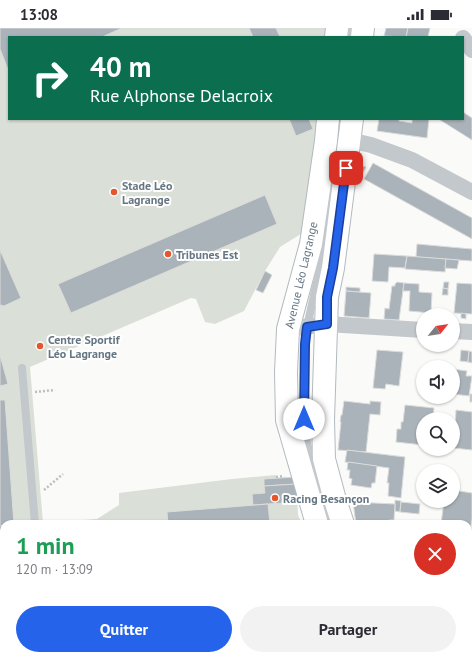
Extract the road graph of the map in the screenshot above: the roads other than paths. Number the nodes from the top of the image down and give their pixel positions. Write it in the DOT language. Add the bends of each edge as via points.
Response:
graph roads {
  1 [pos="454,28"];
  2 [pos="460,36"];
  3 [pos="464,40"];
  4 [pos="472,50"];
  5 [pos="328,120"];
  6 [pos="351,129"];
  7 [pos="332,170"];
  8 [pos="472,192"];
  9 [pos="307,327"];
  10 [pos="416,330"];
  11 [pos="460,331"];
  12 [pos="472,332"];
  13 [pos="22,368"];
  14 [pos="34,520"];
  15 [pos="316,520"];
  16 [pos="329,520"];
  17 [pos="342,520"];
  1 -- 2 [label="street"];
  3 -- 4 [label="street"];
  5 -- 9 [label="main road, Avenue Léo Lagrange" via="310,244"];
  6 -- 8 [label="street" via="371,145 412,160"];
  6 -- 9 [label="main road, Avenue Léo Lagrange" via="327,297"];
  7 -- 9 [label="lane, Avenue Léo Lagrange" via="324,249"];
  9 -- 10 [label="street"];
  9 -- 15 [label="main road, Avenue Léo Lagrange" via="286,372 287,420"];
  9 -- 16 [label="lane, Avenue Léo Lagrange" via="304,419 306,438"];
  9 -- 17 [label="main road, Avenue Léo Lagrange" via="324,420 324,459"];
  11 -- 12 [label="street"];
  13 -- 14 [label="lane"];
}
